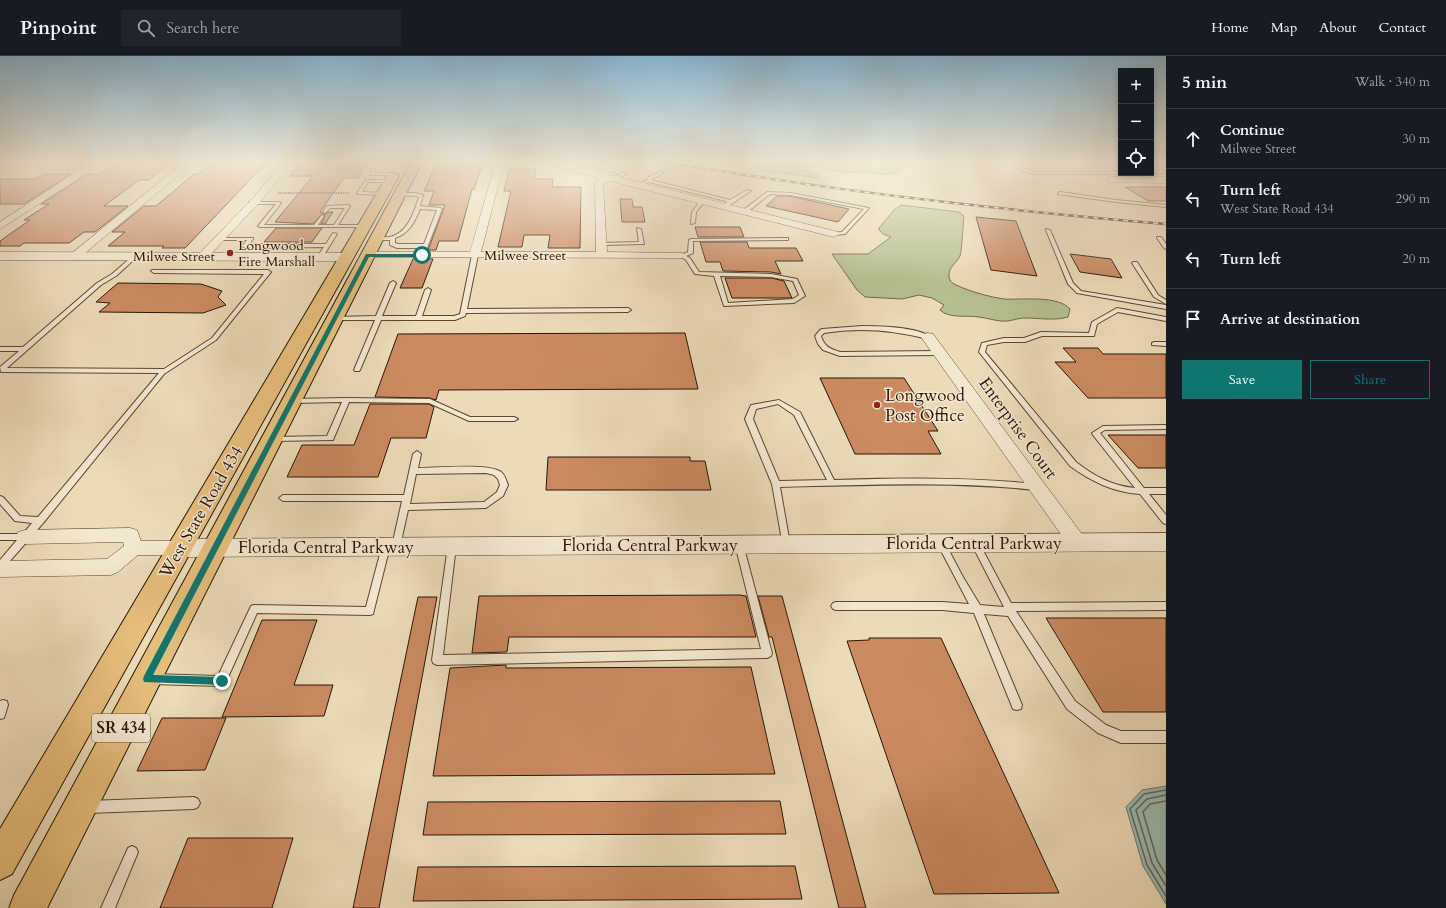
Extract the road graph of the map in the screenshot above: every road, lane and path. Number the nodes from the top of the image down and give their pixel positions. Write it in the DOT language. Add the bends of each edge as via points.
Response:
graph roads {
  1 [pos="703,201"];
  2 [pos="37,202"];
  3 [pos="141,202"];
  4 [pos="379,202"];
  5 [pos="396,202"];
  6 [pos="420,202"];
  7 [pos="489,202"];
  8 [pos="600,202"];
  9 [pos="708,202"];
  10 [pos="728,202"];
  11 [pos="733,202"];
  12 [pos="757,202"];
  13 [pos="833,202"];
  14 [pos="1124,202"];
  15 [pos="251,203"];
  16 [pos="728,205"];
  17 [pos="1166,206"];
  18 [pos="418,208"];
  19 [pos="325,212"];
  20 [pos="744,212"];
  21 [pos="322,216"];
  22 [pos="693,223"];
  23 [pos="0,226"];
  24 [pos="315,226"];
  25 [pos="335,226"];
  26 [pos="365,226"];
  27 [pos="639,229"];
  28 [pos="1048,230"];
  29 [pos="335,234"];
  30 [pos="834,234"];
  31 [pos="393,238"];
  32 [pos="1159,238"];
  33 [pos="218,239"];
  34 [pos="377,239"];
  35 [pos="786,239"];
  36 [pos="602,244"];
  37 [pos="1166,247"];
  38 [pos="424,251"];
  39 [pos="346,254"];
  40 [pos="475,255"];
  41 [pos="602,255"];
  42 [pos="0,256"];
  43 [pos="75,256"];
  44 [pos="135,256"];
  45 [pos="202,256"];
  46 [pos="682,256"];
  47 [pos="1135,263"];
  48 [pos="154,271"];
  49 [pos="717,276"];
  50 [pos="393,283"];
  51 [pos="428,290"];
  52 [pos="1166,302"];
  53 [pos="1166,307"];
  54 [pos="628,310"];
  55 [pos="464,311"];
  56 [pos="335,318"];
  57 [pos="378,318"];
  58 [pos="418,318"];
  59 [pos="1166,320"];
  60 [pos="928,337"];
  61 [pos="1154,344"];
  62 [pos="1166,344"];
  63 [pos="0,350"];
  64 [pos="25,350"];
  65 [pos="939,352"];
  66 [pos="357,370"];
  67 [pos="165,371"];
  68 [pos="346,400"];
  69 [pos="292,402"];
  70 [pos="514,419"];
  71 [pos="1166,427"];
  72 [pos="272,439"];
  73 [pos="417,454"];
  74 [pos="413,471"];
  75 [pos="832,483"];
  76 [pos="776,484"];
  77 [pos="1037,487"];
  78 [pos="1166,491"];
  79 [pos="1143,492"];
  80 [pos="0,498"];
  81 [pos="283,498"];
  82 [pos="407,498"];
  83 [pos="405,507"];
  84 [pos="41,520"];
  85 [pos="1166,521"];
  86 [pos="0,537"];
  87 [pos="25,537"];
  88 [pos="1077,542"];
  89 [pos="1166,542"];
  90 [pos="941,543"];
  91 [pos="975,543"];
  92 [pos="739,544"];
  93 [pos="786,544"];
  94 [pos="391,546"];
  95 [pos="452,546"];
  96 [pos="216,547"];
  97 [pos="134,548"];
  98 [pos="180,548"];
  99 [pos="0,567"];
  100 [pos="836,606"];
  101 [pos="1166,606"];
  102 [pos="977,609"];
  103 [pos="1010,609"];
  104 [pos="147,679"];
  105 [pos="1017,704"];
  106 [pos="1166,737"];
  107 [pos="194,803"];
  108 [pos="80,807"];
  109 [pos="132,852"];
  110 [pos="0,862"];
  111 [pos="26,908"];
  112 [pos="108,908"];
  1 -- 22 [label="lane" via="694,212"];
  2 -- 23 [label="street"];
  3 -- 43 [label="street"];
  4 -- 26 [label="main road, West State Road 434 / SR 434"];
  5 -- 34 [label="main road, West State Road 434 / SR 434"];
  6 -- 18 [label="lane"];
  7 -- 40 [label="street"];
  8 -- 36 [label="street"];
  9 -- 16 [label="street"];
  10 -- 16 [label="lane"];
  11 -- 16 [label="lane"];
  12 -- 20 [label="lane"];
  13 -- 30 [label="lane" via="867,208 843,233"];
  14 -- 17 [label="lane"];
  15 -- 24 [label="lane" via="279,203 260,226"];
  15 -- 33 [label="street"];
  16 -- 20 [label="street"];
  18 -- 31 [label="lane" via="404,233"];
  18 -- 38 [label="lane" via="440,209"];
  19 -- 25 [label="lane" via="329,206 348,206"];
  20 -- 30 [label="street"];
  21 -- 24 [label="lane"];
  24 -- 25 [label="lane"];
  25 -- 26 [label="lane"];
  26 -- 39 [label="main road, West State Road 434 / SR 434"];
  27 -- 36 [label="lane" via="642,243"];
  28 -- 53 [label="lane" via="1071,284 1080,292"];
  29 -- 39 [label="lane"];
  31 -- 34 [label="lane"];
  31 -- 38 [label="lane" via="392,244"];
  32 -- 37 [label="lane"];
  33 -- 39 [label="lane" via="251,239 245,246"];
  33 -- 45 [label="street"];
  34 -- 39 [label="main road, West State Road 434 / SR 434"];
  35 -- 46 [label="lane" via="691,240 690,253"];
  36 -- 41 [label="street"];
  38 -- 39 [label="street, Milwee Street"];
  38 -- 40 [label="street, Milwee Street"];
  39 -- 45 [label="street, Milwee Street"];
  39 -- 56 [label="main road, West State Road 434 / SR 434"];
  39 -- 98 [label="main road, West State Road 434 / SR 434"];
  40 -- 41 [label="street, Milwee Street"];
  40 -- 55 [label="lane"];
  41 -- 46 [label="street, Milwee Street"];
  42 -- 43 [label="street, Milwee Street"];
  43 -- 44 [label="street, Milwee Street"];
  44 -- 45 [label="street, Milwee Street"];
  44 -- 64 [label="lane" via="114,275 99,284"];
  46 -- 49 [label="lane" via="688,259 697,273"];
  47 -- 52 [label="lane" via="1156,296"];
  48 -- 67 [label="lane" via="268,272 214,339"];
  49 -- 49 [label="lane" via="781,276 795,280 802,296 794,301 726,305"];
  50 -- 57 [label="lane"];
  51 -- 58 [label="lane"];
  54 -- 55 [label="lane"];
  55 -- 58 [label="lane" via="463,315 455,318"];
  56 -- 57 [label="lane"];
  56 -- 69 [label="main road, West State Road 434 / SR 434"];
  57 -- 58 [label="lane"];
  57 -- 66 [label="lane"];
  59 -- 79 [label="lane" via="1117,310 1094,323 1092,335 1041,334 1024,340 984,344 982,352 1073,464 1089,477 1117,490"];
  60 -- 65 [label="street, Enterprise Court"];
  60 -- 65 [label="lane" via="896,328 837,328 822,331 818,336 820,344 827,351 840,354"];
  61 -- 62 [label="lane"];
  63 -- 64 [label="lane"];
  64 -- 67 [label="lane" via="2,370"];
  65 -- 77 [label="street, Enterprise Court"];
  67 -- 84 [label="lane"];
  68 -- 69 [label="lane"];
  68 -- 70 [label="lane" via="430,401 469,419"];
  68 -- 72 [label="lane" via="330,438"];
  69 -- 72 [label="main road, West State Road 434 / SR 434"];
  71 -- 79 [label="lane" via="1103,428 1096,433"];
  72 -- 96 [label="main road, West State Road 434 / SR 434"];
  73 -- 74 [label="lane"];
  74 -- 82 [label="lane"];
  74 -- 83 [label="lane" via="486,470 497,473 504,485 500,494 486,505"];
  75 -- 76 [label="lane"];
  75 -- 76 [label="lane" via="796,414 778,402 753,406 749,419"];
  75 -- 77 [label="lane" via="1006,483"];
  76 -- 93 [label="lane"];
  77 -- 88 [label="street, Enterprise Court"];
  78 -- 79 [label="lane"];
  79 -- 85 [label="lane"];
  80 -- 84 [label="lane" via="18,519"];
  81 -- 82 [label="lane"];
  82 -- 83 [label="lane"];
  83 -- 94 [label="lane"];
  84 -- 87 [label="lane"];
  86 -- 87 [label="lane"];
  87 -- 97 [label="street" via="130,535"];
  87 -- 99 [label="lane"];
  88 -- 89 [label="street, Florida Central Parkway"];
  88 -- 91 [label="street, Florida Central Parkway"];
  90 -- 91 [label="street, Florida Central Parkway"];
  90 -- 93 [label="street, Florida Central Parkway"];
  90 -- 102 [label="lane"];
  91 -- 103 [label="lane"];
  92 -- 93 [label="street, Florida Central Parkway"];
  92 -- 95 [label="street, Florida Central Parkway"];
  92 -- 95 [label="lane" via="767,653 437,660"];
  94 -- 95 [label="street, Florida Central Parkway"];
  94 -- 96 [label="street, Florida Central Parkway"];
  94 -- 104 [label="lane" via="370,611 254,609 222,681"];
  96 -- 98 [label="street, Florida Central Parkway"];
  96 -- 104 [label="main road, West State Road 434 / SR 434"];
  97 -- 98 [label="street, Florida Central Parkway"];
  97 -- 99 [label="street" via="111,568"];
  98 -- 110 [label="main road, West State Road 434 / SR 434"];
  100 -- 102 [label="lane" via="942,606"];
  101 -- 103 [label="lane"];
  102 -- 103 [label="lane"];
  102 -- 105 [label="lane"];
  103 -- 106 [label="lane" via="1071,705 1085,717 1102,729 1121,737"];
  104 -- 108 [label="main road, West State Road 434 / SR 434"];
  107 -- 108 [label="lane"];
  108 -- 111 [label="main road, West State Road 434 / SR 434"];
  109 -- 112 [label="lane"];
}
